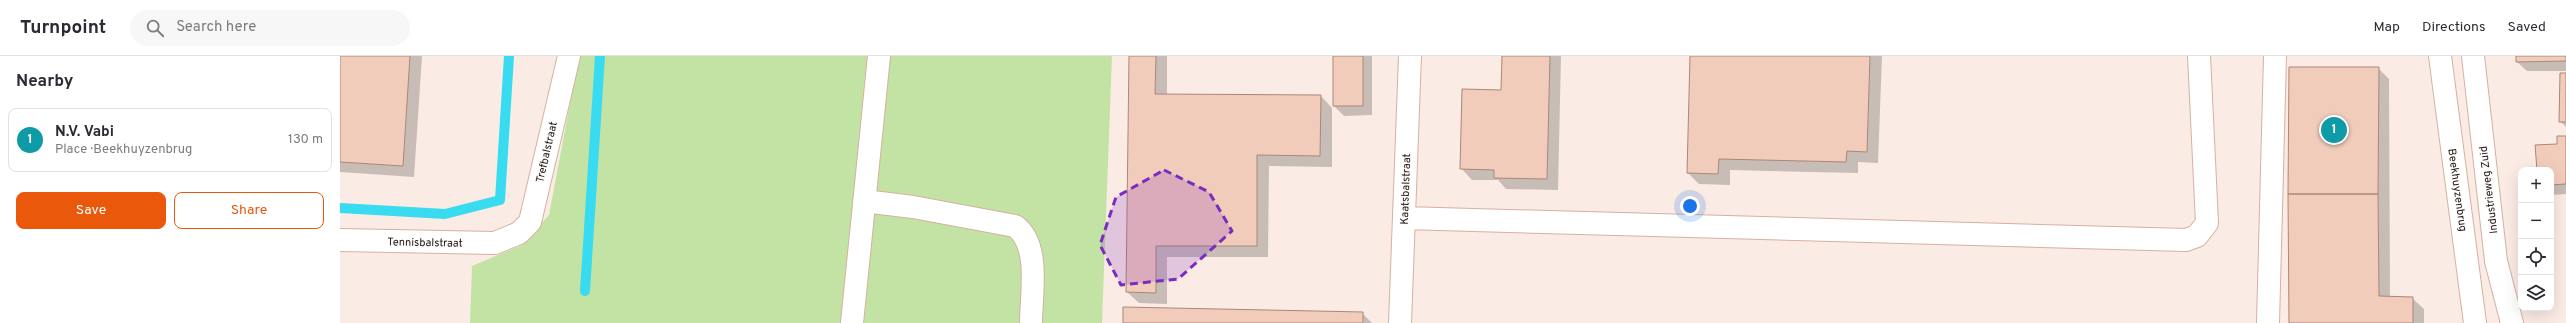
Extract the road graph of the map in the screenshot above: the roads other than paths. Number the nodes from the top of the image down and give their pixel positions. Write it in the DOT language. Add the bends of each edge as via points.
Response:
graph roads {
  1 [pos="569,56"];
  2 [pos="879,56"];
  3 [pos="1410,56"];
  4 [pos="2199,56"];
  5 [pos="2275,56"];
  6 [pos="2440,56"];
  7 [pos="2473,56"];
  8 [pos="864,201"];
  9 [pos="1404,218"];
  10 [pos="510,238"];
  11 [pos="340,240"];
  12 [pos="852,323"];
  13 [pos="1031,323"];
  14 [pos="1400,323"];
  15 [pos="2268,323"];
  16 [pos="2476,323"];
  17 [pos="2512,323"];
  1 -- 10 [label="street, Trefbalstraat" via="530,222"];
  2 -- 8 [label="street"];
  3 -- 9 [label="street, Kaatsbalstraat"];
  4 -- 9 [label="street" via="2207,223 2197,236 2186,240"];
  5 -- 15 [label="street"];
  6 -- 16 [label="street, Beekhuyzenbrug"];
  7 -- 17 [label="street, Industrieweg Zuid" via="2496,261"];
  8 -- 12 [label="street"];
  8 -- 13 [label="street" via="914,207 1015,226 1024,233 1032,255"];
  9 -- 14 [label="street, Kaatsbalstraat"];
  10 -- 11 [label="street, Tennisbalstraat" via="495,243"];
}
